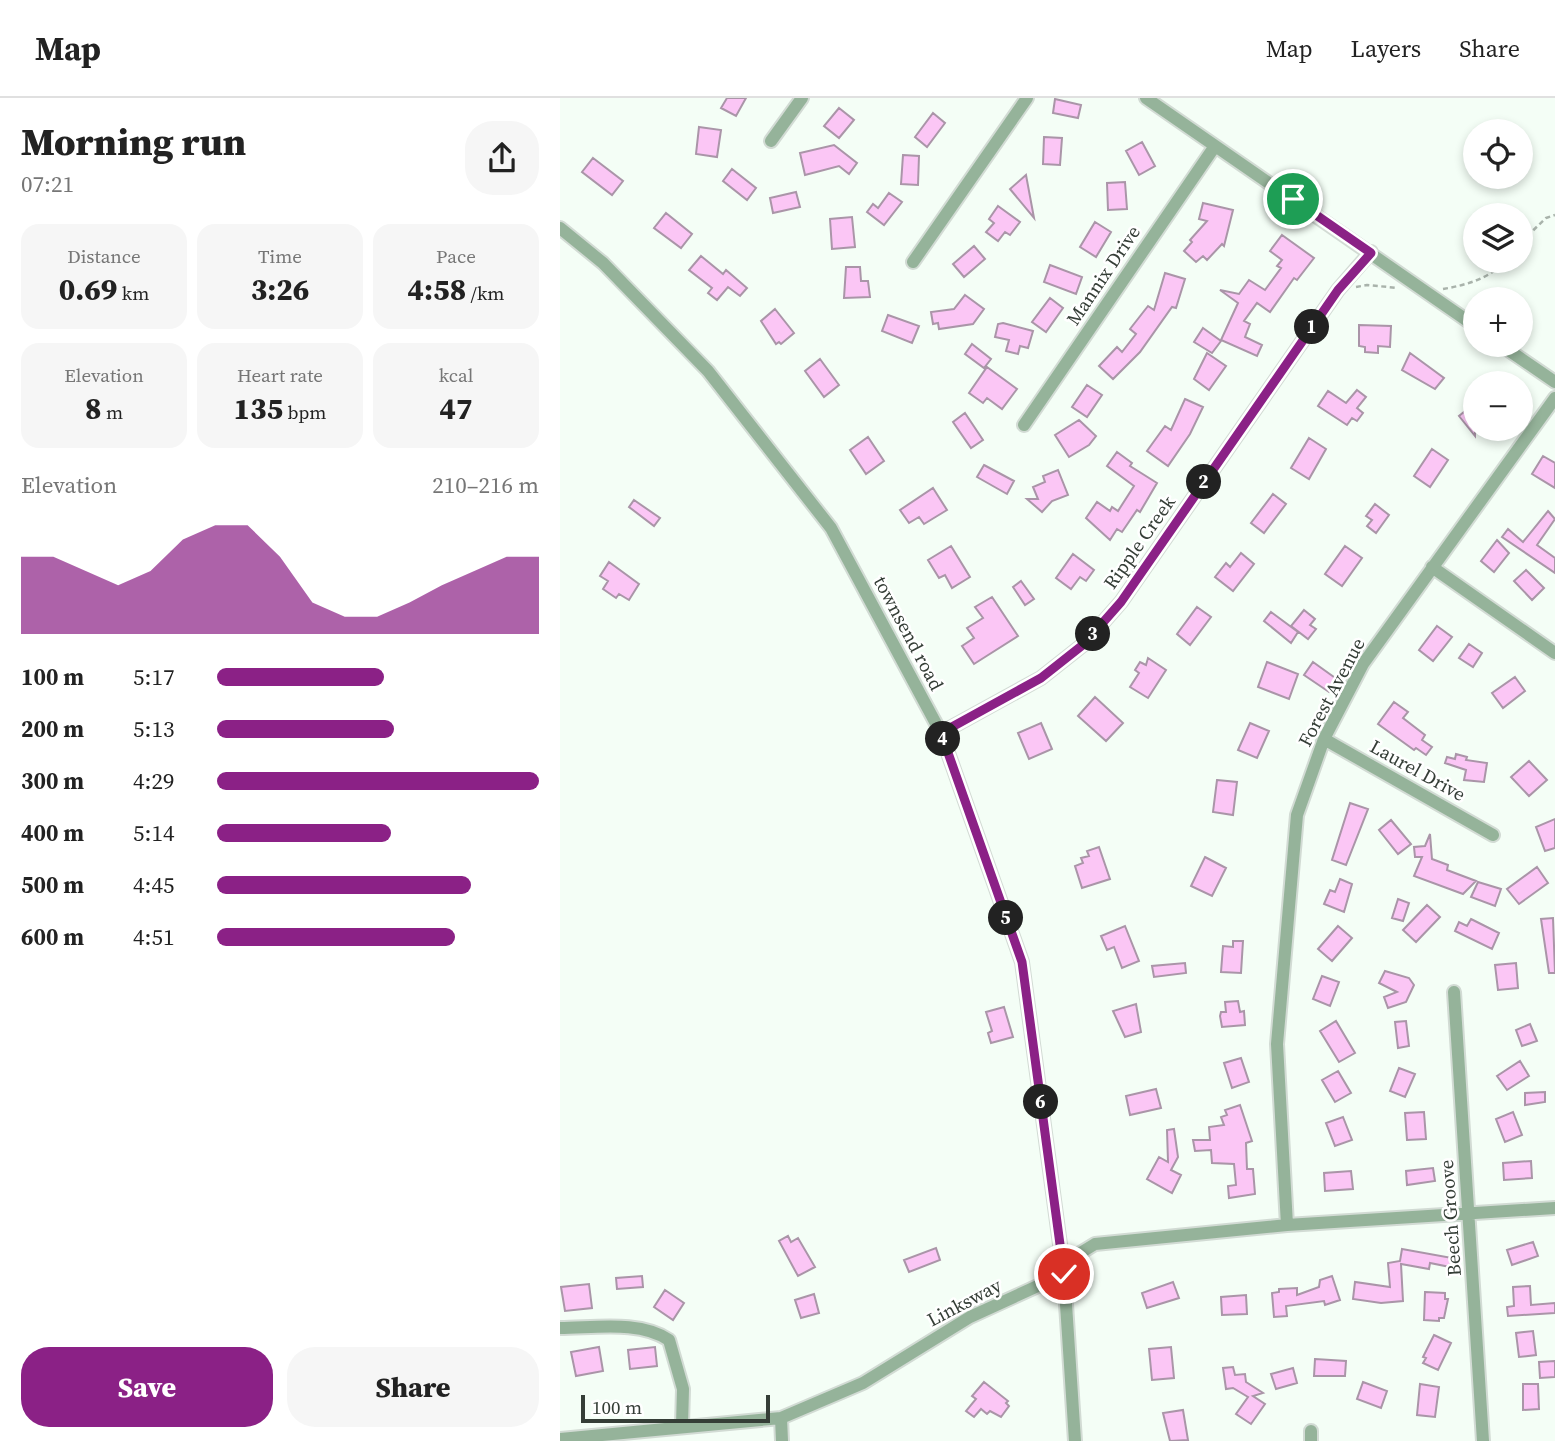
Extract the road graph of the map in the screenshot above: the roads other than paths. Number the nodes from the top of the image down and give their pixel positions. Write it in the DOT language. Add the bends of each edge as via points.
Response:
graph roads {
  1 [pos="802,98"];
  2 [pos="1027,98"];
  3 [pos="1146,98"];
  4 [pos="771,141"];
  5 [pos="1215,146"];
  6 [pos="560,228"];
  7 [pos="1371,253"];
  8 [pos="913,262"];
  9 [pos="1463,318"];
  10 [pos="1519,357"];
  11 [pos="1555,382"];
  12 [pos="1555,398"];
  13 [pos="1024,425"];
  14 [pos="1432,567"];
  15 [pos="1555,653"];
  16 [pos="941,733"];
  17 [pos="1324,739"];
  18 [pos="1493,835"];
  19 [pos="1454,992"];
  20 [pos="1555,1208"];
  21 [pos="1469,1215"];
  22 [pos="1287,1225"];
  23 [pos="1064,1274"];
  24 [pos="560,1328"];
  25 [pos="781,1418"];
  26 [pos="682,1425"];
  27 [pos="560,1439"];
  28 [pos="782,1441"];
  29 [pos="1075,1441"];
  30 [pos="1483,1441"];
  1 -- 4 [label="street"];
  2 -- 8 [label="street"];
  3 -- 5 [label="street"];
  5 -- 7 [label="street"];
  5 -- 13 [label="street, Mannix Drive"];
  6 -- 16 [label="street, townsend road" via="603,263 708,371 831,528"];
  7 -- 9 [label="street"];
  7 -- 16 [label="street, Ripple Creek" via="1338,290 1121,602 1084,644 1041,678"];
  10 -- 11 [label="street"];
  12 -- 14 [label="street, Forest Avenue"];
  14 -- 15 [label="street"];
  14 -- 17 [label="street, Forest Avenue" via="1363,664"];
  16 -- 23 [label="street, townsend road" via="1022,962"];
  17 -- 18 [label="street, Laurel Drive"];
  17 -- 22 [label="street, Forest Avenue" via="1297,815 1278,1044"];
  19 -- 21 [label="street, Beech Groove"];
  20 -- 21 [label="street, Linksway"];
  21 -- 22 [label="street, Linksway"];
  21 -- 30 [label="street, Beech Groove"];
  22 -- 23 [label="street, Linksway" via="1095,1244 1077,1255"];
  23 -- 25 [label="street, Linksway" via="970,1317 863,1383"];
  23 -- 29 [label="street, townsend road"];
  24 -- 26 [label="street" via="628,1328 657,1332 669,1339 683,1389"];
  25 -- 26 [label="street, Linksway"];
  25 -- 28 [label="street"];
  26 -- 27 [label="street, Linksway"];
}
